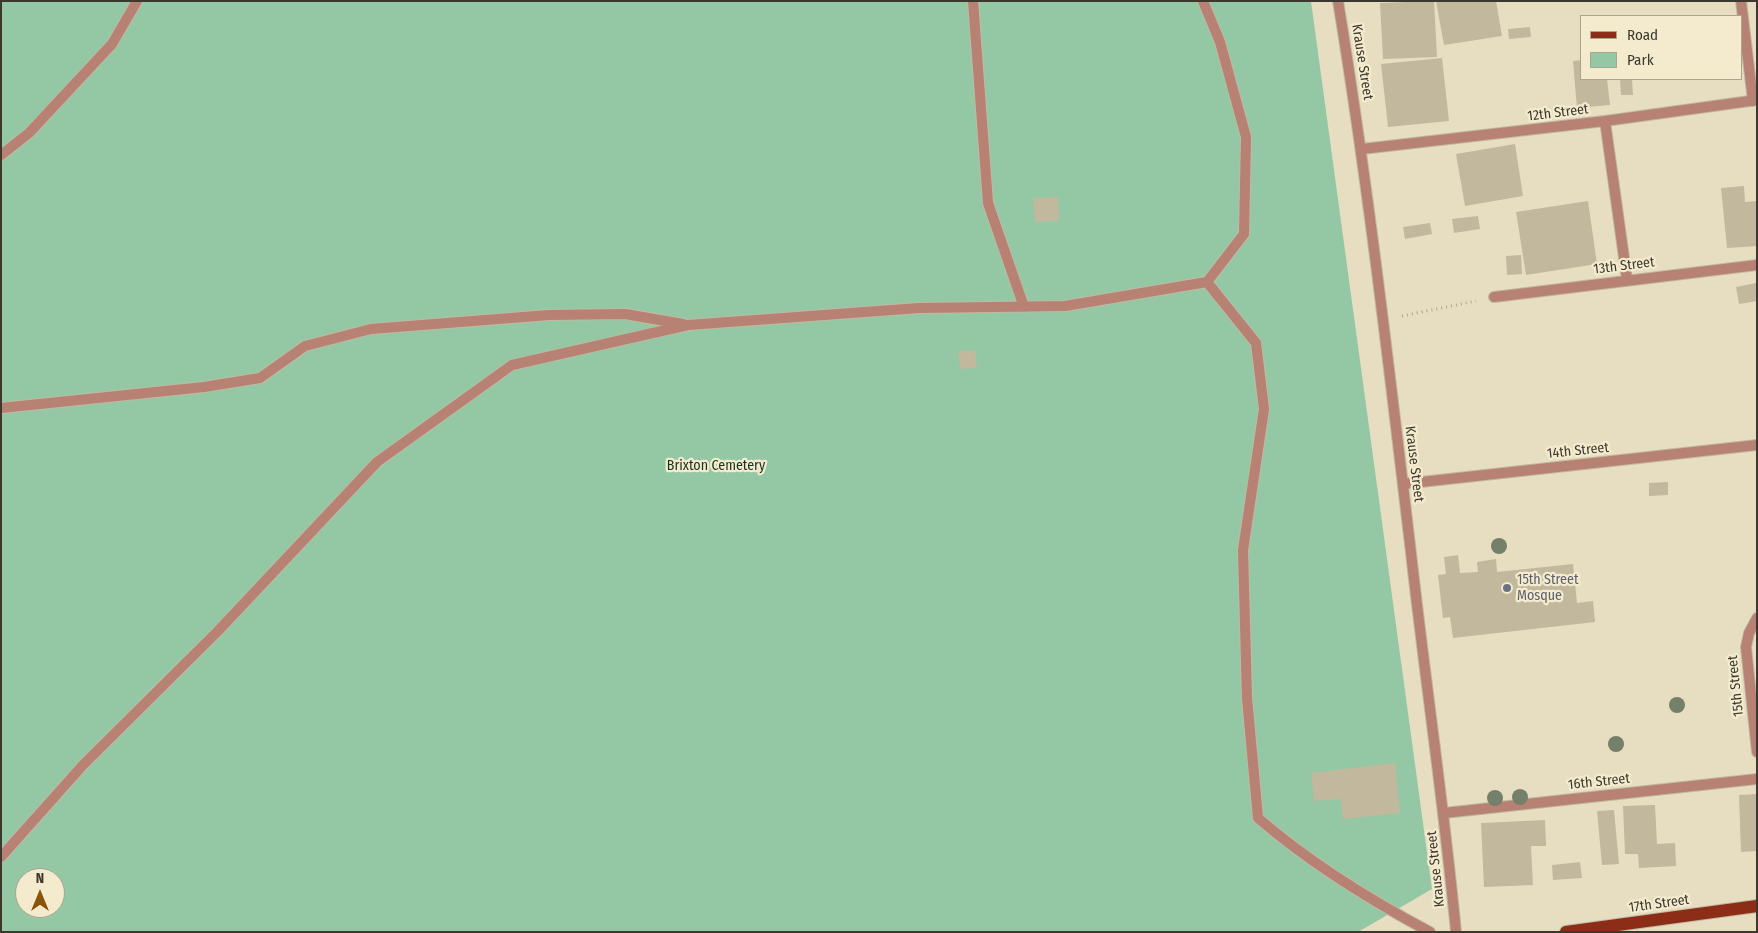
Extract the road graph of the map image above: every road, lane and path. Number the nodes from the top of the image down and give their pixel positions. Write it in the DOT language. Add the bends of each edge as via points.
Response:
graph roads {
  1 [pos="137,1"];
  2 [pos="973,1"];
  3 [pos="1203,1"];
  4 [pos="1338,1"];
  5 [pos="1741,1"];
  6 [pos="1743,15"];
  7 [pos="1743,15"];
  8 [pos="1755,101"];
  9 [pos="1605,121"];
  10 [pos="1362,149"];
  11 [pos="1,155"];
  12 [pos="1757,265"];
  13 [pos="1627,280"];
  14 [pos="1207,282"];
  15 [pos="1494,297"];
  16 [pos="1024,307"];
  17 [pos="1381,320"];
  18 [pos="688,325"];
  19 [pos="1,408"];
  20 [pos="1757,444"];
  21 [pos="1403,484"];
  22 [pos="1757,618"];
  23 [pos="1757,752"];
  24 [pos="1757,779"];
  25 [pos="1444,813"];
  26 [pos="1,857"];
  27 [pos="1757,906"];
  28 [pos="1430,932"];
  29 [pos="1456,932"];
  30 [pos="1566,932"];
  1 -- 11 [label="street" via="112,44 29,133"];
  2 -- 16 [label="street" via="988,203"];
  3 -- 14 [label="street" via="1220,42 1246,137 1244,234"];
  4 -- 10 [label="street, Krause Street"];
  5 -- 6 [label="street"];
  7 -- 8 [label="street"];
  8 -- 9 [label="street, 12th Street"];
  9 -- 10 [label="street, 12th Street"];
  9 -- 13 [label="street"];
  10 -- 17 [label="street, Krause Street"];
  12 -- 13 [label="street, 13th Street"];
  13 -- 15 [label="street, 13th Street"];
  14 -- 16 [label="street" via="1065,306"];
  14 -- 28 [label="street" via="1256,343 1264,409 1243,550 1247,698 1258,818 1284,841"];
  15 -- 17 [label="path"];
  16 -- 18 [label="street" via="919,308"];
  17 -- 21 [label="street, Krause Street"];
  18 -- 19 [label="street" via="626,314 549,314 370,329 305,346 260,378 204,388"];
  18 -- 26 [label="street" via="512,364 377,462 218,631 83,766"];
  20 -- 21 [label="street, 14th Street"];
  21 -- 25 [label="street, Krause Street"];
  22 -- 23 [label="street, 15th Street" via="1746,647"];
  24 -- 25 [label="street, 16th Street"];
  25 -- 29 [label="street, Krause Street"];
  27 -- 30 [label="main road, 17th Street"];
}
